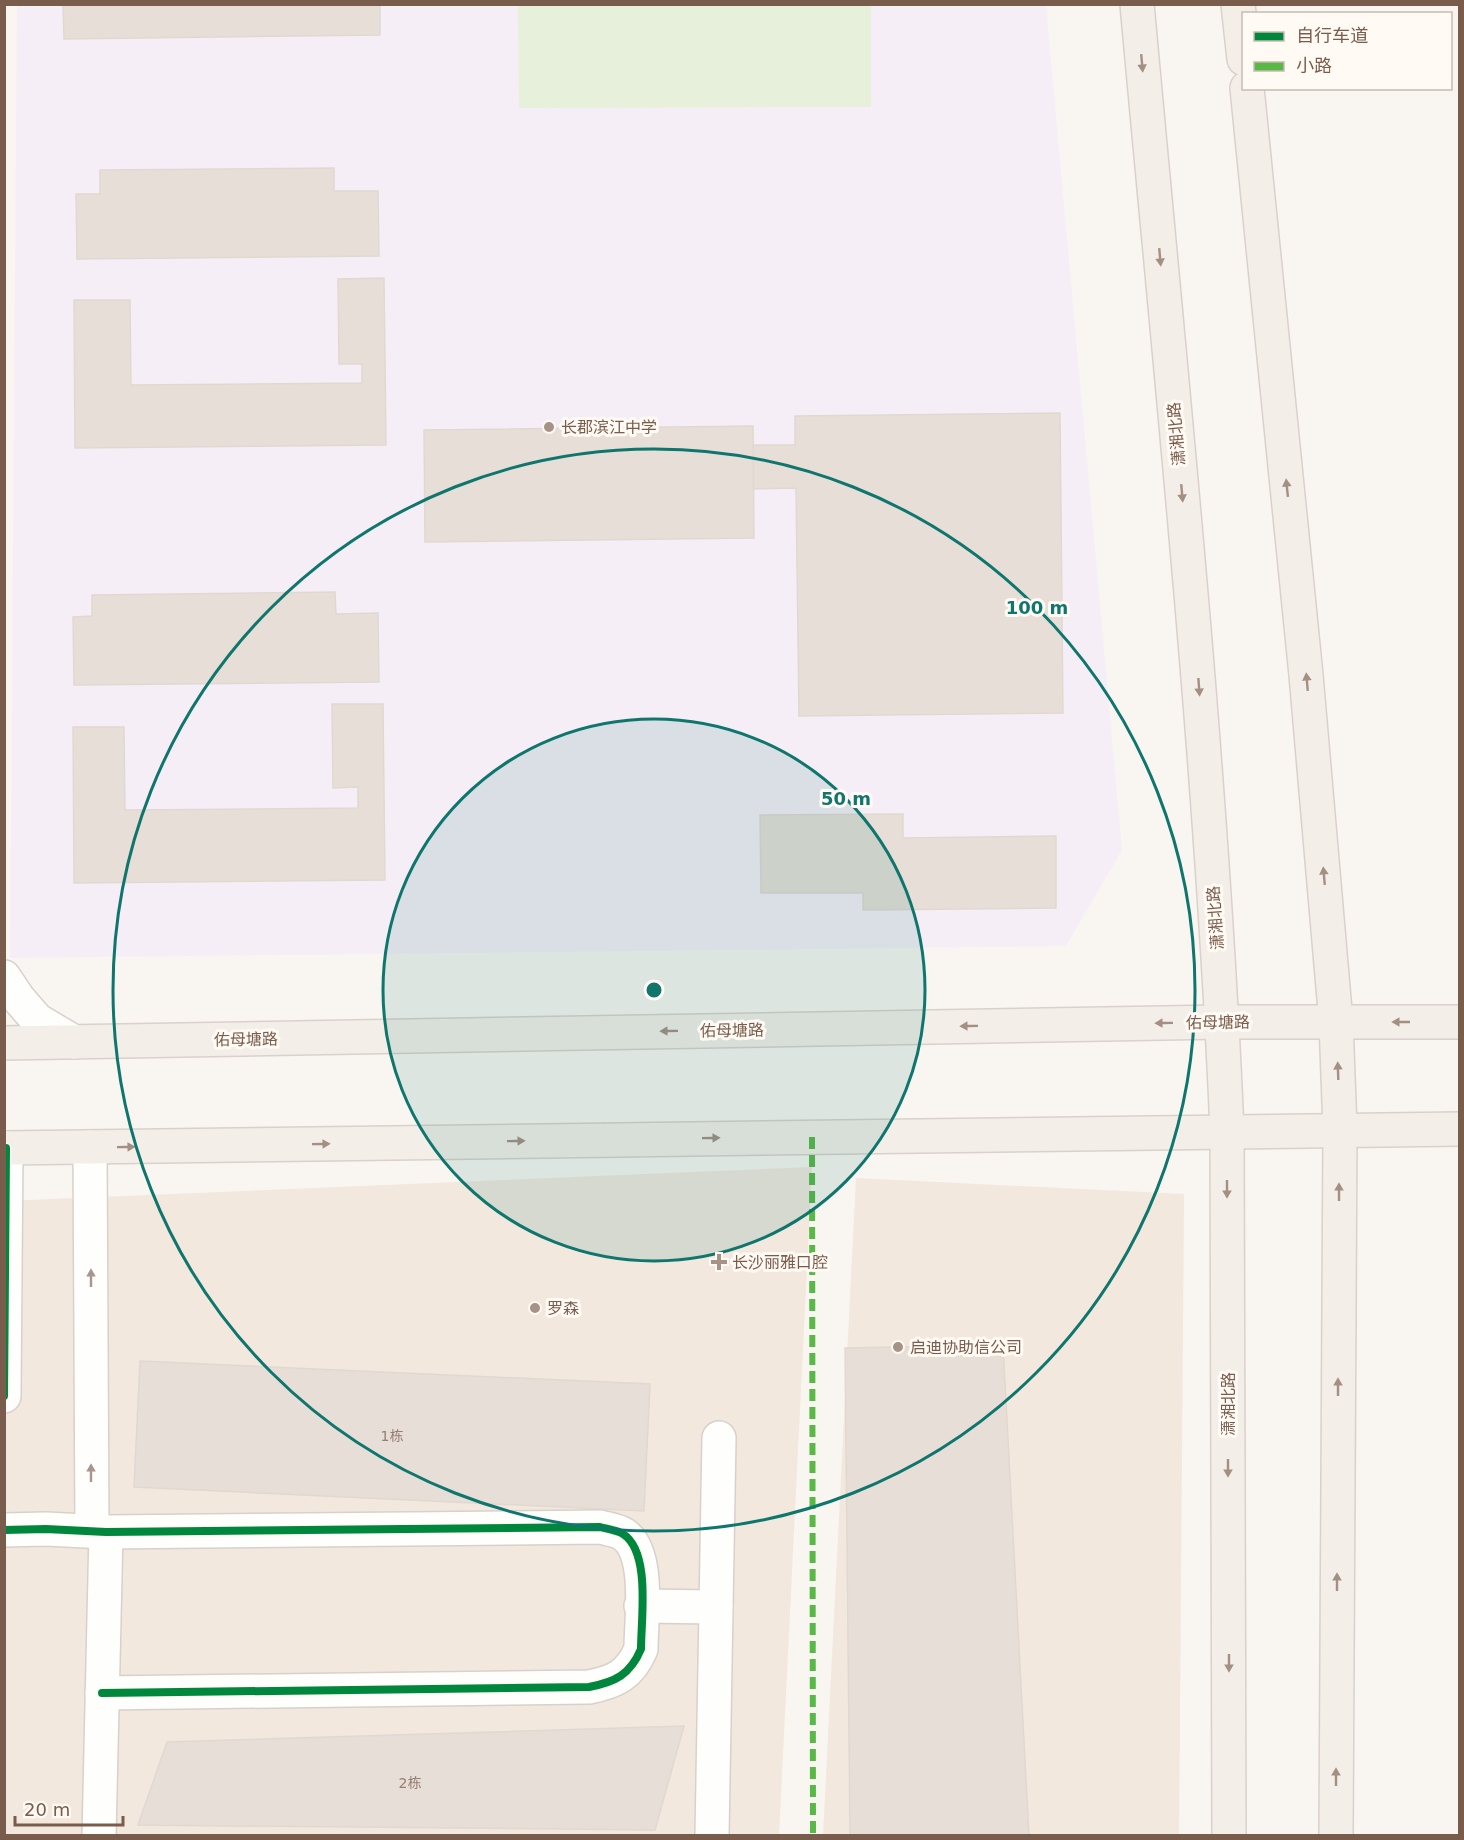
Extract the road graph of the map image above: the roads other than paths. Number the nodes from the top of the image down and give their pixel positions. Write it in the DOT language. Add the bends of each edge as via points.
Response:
graph roads {
  1 [pos="1137,4"];
  2 [pos="1238,4"];
  3 [pos="1242,41"];
  4 [pos="1246,90"];
  5 [pos="4,977"];
  6 [pos="1222,1022"];
  7 [pos="1336,1022"];
  8 [pos="1460,1022"];
  9 [pos="74,1041"];
  10 [pos="4,1043"];
  11 [pos="1340,1129"];
  12 [pos="1460,1129"];
  13 [pos="1227,1131"];
  14 [pos="90,1147"];
  15 [pos="5,1148"];
  16 [pos="4,1396"];
  17 [pos="719,1438"];
  18 [pos="4,1530"];
  19 [pos="99,1532"];
  20 [pos="641,1606"];
  21 [pos="716,1607"];
  22 [pos="102,1693"];
  23 [pos="99,1836"];
  24 [pos="712,1836"];
  25 [pos="1229,1836"];
  26 [pos="1336,1836"];
  1 -- 6 [label="main road, 潇湘北路, one-way" via="1196,646"];
  2 -- 3 [label="main road"];
  7 -- 4 [label="main road, one-way" via="1306,675"];
  5 -- 9 [label="street" via="37,1020"];
  6 -- 7 [label="main road, 佑母塘路"];
  6 -- 9 [label="main road, 佑母塘路, one-way"];
  6 -- 13 [label="main road, 潇湘北路"];
  8 -- 7 [label="main road, 佑母塘路, one-way"];
  11 -- 7 [label="main road, one-way"];
  9 -- 10 [label="main road, 佑母塘路"];
  11 -- 12 [label="main road"];
  11 -- 13 [label="main road"];
  26 -- 11 [label="main road, one-way"];
  14 -- 13 [label="main road, one-way"];
  13 -- 25 [label="main road, 潇湘北路, one-way"];
  14 -- 15 [label="main road"];
  19 -- 14 [label="street, one-way"];
  15 -- 16 [label="street"];
  17 -- 21 [label="street"];
  18 -- 19 [label="street"];
  19 -- 20 [label="street" via="600,1527 622,1533 634,1544 642,1568"];
  19 -- 22 [label="street"];
  20 -- 21 [label="street"];
  20 -- 22 [label="street" via="641,1649 637,1659 609,1683 589,1687"];
  21 -- 24 [label="street"];
  22 -- 23 [label="street"];
}
